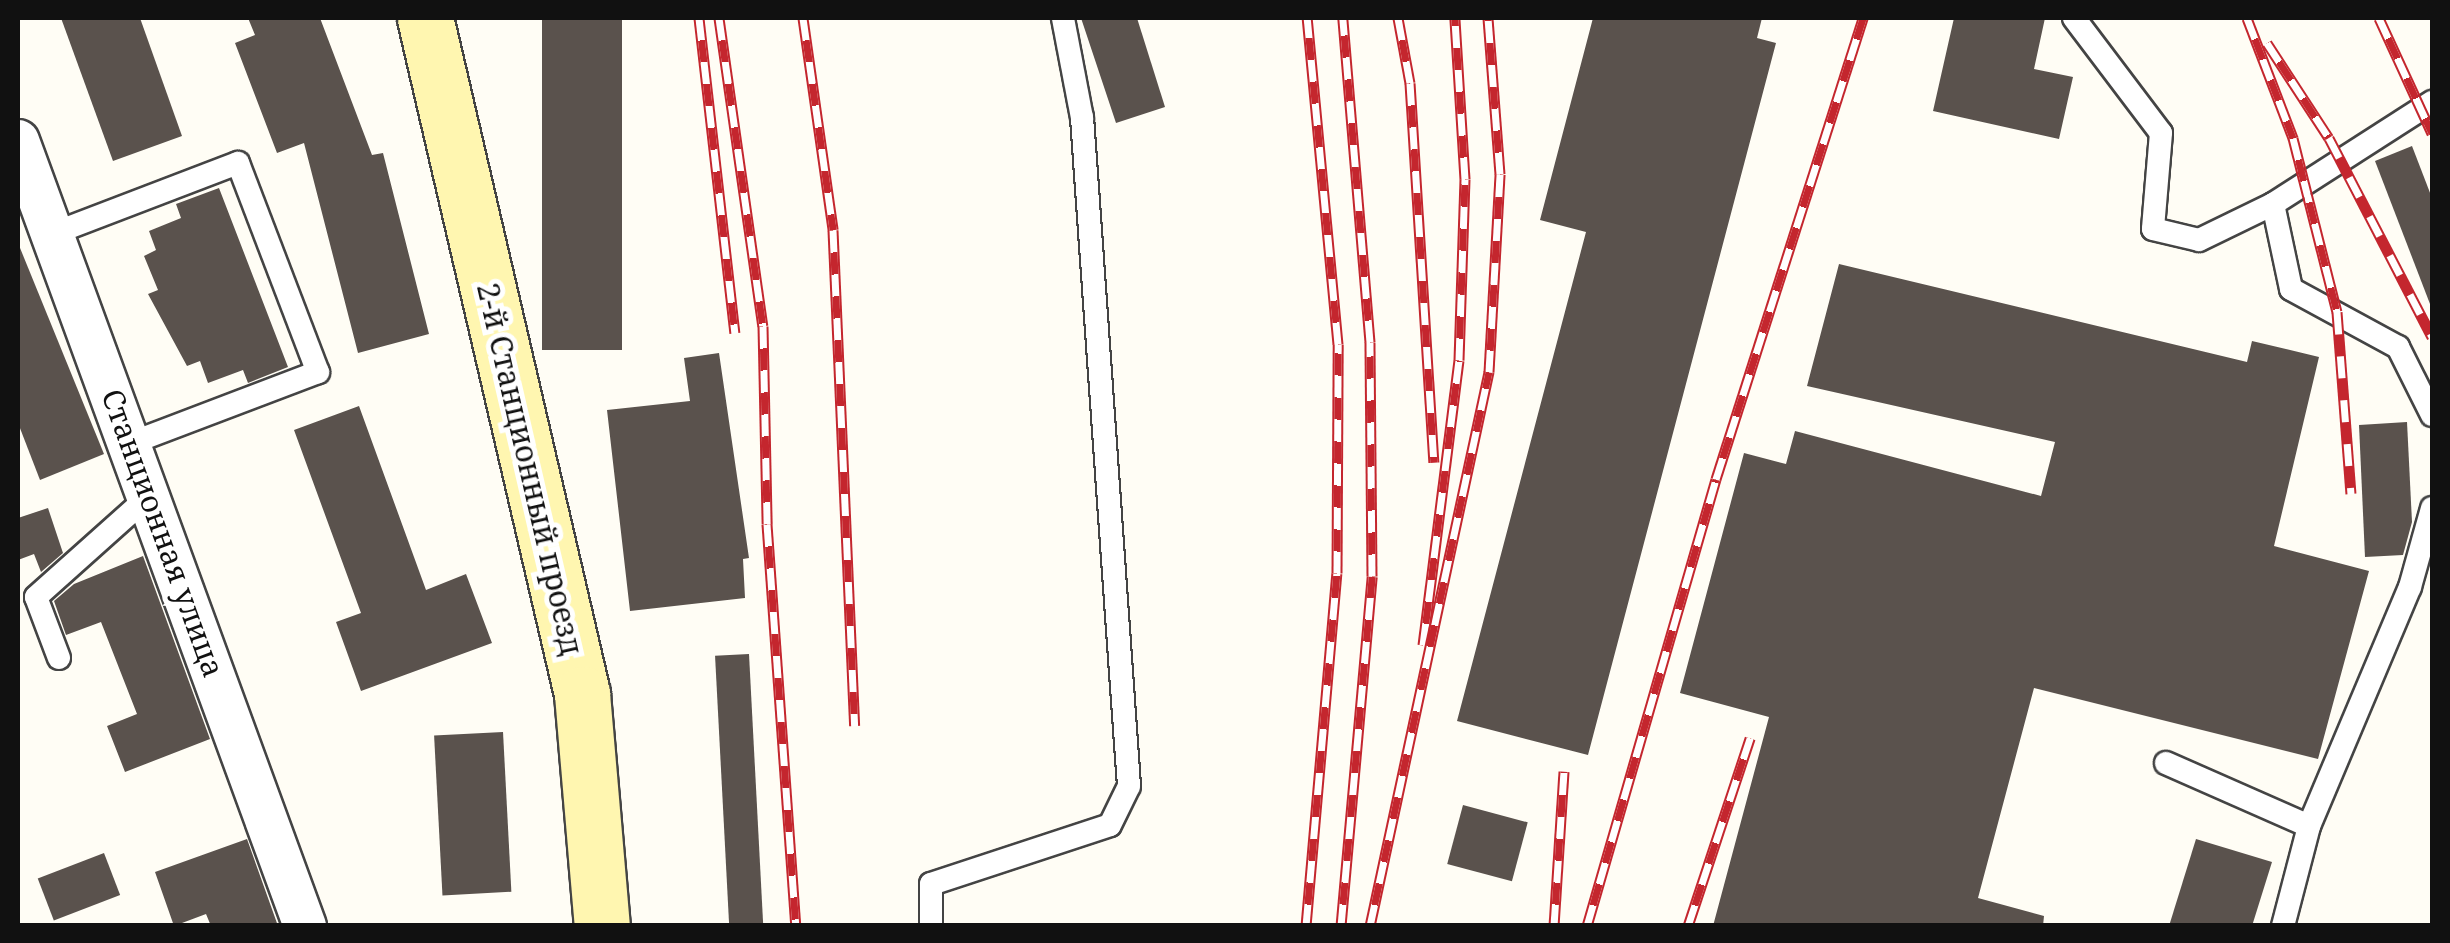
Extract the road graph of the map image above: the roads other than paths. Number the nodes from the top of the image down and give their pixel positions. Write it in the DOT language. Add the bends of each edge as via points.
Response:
graph roads {
  1 [pos="425,18"];
  2 [pos="1063,18"];
  3 [pos="2074,18"];
  4 [pos="2432,102"];
  5 [pos="18,142"];
  6 [pos="2274,204"];
  7 [pos="52,234"];
  8 [pos="2432,415"];
  9 [pos="131,443"];
  10 [pos="150,494"];
  11 [pos="2432,508"];
  12 [pos="59,658"];
  13 [pos="2166,763"];
  14 [pos="2309,826"];
  15 [pos="305,926"];
  16 [pos="602,926"];
  17 [pos="932,926"];
  18 [pos="2284,926"];
  1 -- 16 [label="main road, 2-й Станционный проезд" via="582,694"];
  2 -- 17 [label="lane" via="1082,118 1129,786 1110,825 931,884"];
  3 -- 6 [label="lane" via="2161,132 2153,229 2199,240"];
  4 -- 6 [label="lane"];
  5 -- 7 [label="street, Станционная улица"];
  6 -- 8 [label="lane" via="2291,288 2398,347"];
  7 -- 9 [label="street, Станционная улица"];
  7 -- 9 [label="lane" via="238,163 318,372"];
  9 -- 10 [label="street, Станционная улица"];
  10 -- 12 [label="lane" via="36,598"];
  10 -- 15 [label="street, Станционная улица"];
  11 -- 14 [label="lane" via="2410,586"];
  13 -- 14 [label="lane"];
  14 -- 18 [label="lane"];
}
